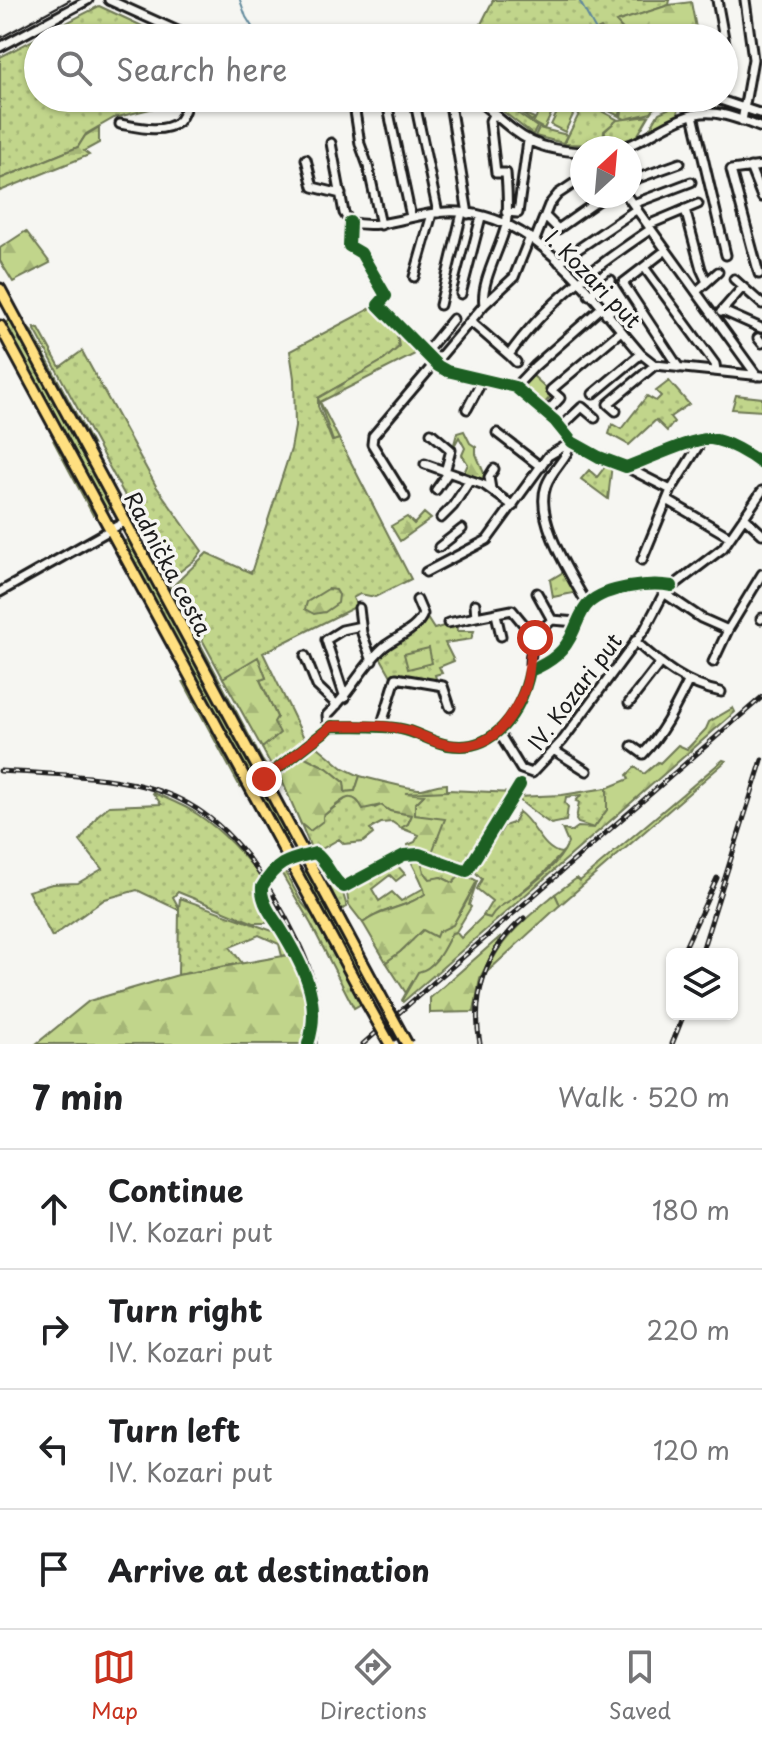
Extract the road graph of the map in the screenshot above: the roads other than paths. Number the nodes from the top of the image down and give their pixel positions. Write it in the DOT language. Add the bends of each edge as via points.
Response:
graph roads {
  1 [pos="88,0"];
  2 [pos="109,0"];
  3 [pos="717,0"];
  4 [pos="745,0"];
  5 [pos="43,24"];
  6 [pos="162,24"];
  7 [pos="721,24"];
  8 [pos="24,34"];
  9 [pos="0,47"];
  10 [pos="738,105"];
  11 [pos="746,108"];
  12 [pos="183,112"];
  13 [pos="355,112"];
  14 [pos="389,112"];
  15 [pos="417,112"];
  16 [pos="451,112"];
  17 [pos="494,113"];
  18 [pos="717,113"];
  19 [pos="762,114"];
  20 [pos="693,115"];
  21 [pos="742,121"];
  22 [pos="120,124"];
  23 [pos="762,128"];
  24 [pos="642,139"];
  25 [pos="528,141"];
  26 [pos="331,143"];
  27 [pos="570,151"];
  28 [pos="306,159"];
  29 [pos="680,163"];
  30 [pos="762,166"];
  31 [pos="750,167"];
  32 [pos="642,177"];
  33 [pos="691,182"];
  34 [pos="570,186"];
  35 [pos="341,194"];
  36 [pos="762,197"];
  37 [pos="642,203"];
  38 [pos="698,204"];
  39 [pos="588,208"];
  40 [pos="632,208"];
  41 [pos="636,208"];
  42 [pos="685,209"];
  43 [pos="506,212"];
  44 [pos="435,213"];
  45 [pos="465,214"];
  46 [pos="411,217"];
  47 [pos="481,217"];
  48 [pos="546,217"];
  49 [pos="350,222"];
  50 [pos="381,225"];
  51 [pos="505,225"];
  52 [pos="650,227"];
  53 [pos="532,239"];
  54 [pos="666,250"];
  55 [pos="726,255"];
  56 [pos="559,262"];
  57 [pos="644,267"];
  58 [pos="718,272"];
  59 [pos="759,274"];
  60 [pos="414,277"];
  61 [pos="734,279"];
  62 [pos="611,280"];
  63 [pos="577,281"];
  64 [pos="707,282"];
  65 [pos="742,288"];
  66 [pos="0,289"];
  67 [pos="697,291"];
  68 [pos="461,294"];
  69 [pos="589,295"];
  70 [pos="762,304"];
  71 [pos="440,305"];
  72 [pos="484,305"];
  73 [pos="617,306"];
  74 [pos="604,311"];
  75 [pos="720,314"];
  76 [pos="453,319"];
  77 [pos="470,321"];
  78 [pos="0,326"];
  79 [pos="761,328"];
  80 [pos="621,331"];
  81 [pos="426,352"];
  82 [pos="641,354"];
  83 [pos="509,355"];
  84 [pos="435,362"];
  85 [pos="516,362"];
  86 [pos="655,365"];
  87 [pos="679,368"];
  88 [pos="716,370"];
  89 [pos="760,376"];
  90 [pos="483,379"];
  91 [pos="515,387"];
  92 [pos="593,394"];
  93 [pos="467,409"];
  94 [pos="616,411"];
  95 [pos="546,413"];
  96 [pos="595,418"];
  97 [pos="561,427"];
  98 [pos="431,433"];
  99 [pos="497,433"];
  100 [pos="702,440"];
  101 [pos="572,442"];
  102 [pos="425,464"];
  103 [pos="762,464"];
  104 [pos="541,467"];
  105 [pos="626,467"];
  106 [pos="494,469"];
  107 [pos="446,473"];
  108 [pos="470,480"];
  109 [pos="491,489"];
  110 [pos="436,490"];
  111 [pos="671,490"];
  112 [pos="762,491"];
  113 [pos="405,497"];
  114 [pos="667,500"];
  115 [pos="513,506"];
  116 [pos="744,517"];
  117 [pos="441,518"];
  118 [pos="126,521"];
  119 [pos="111,529"];
  120 [pos="462,529"];
  121 [pos="762,534"];
  122 [pos="730,537"];
  123 [pos="450,560"];
  124 [pos="642,560"];
  125 [pos="426,572"];
  126 [pos="762,574"];
  127 [pos="672,586"];
  128 [pos="0,592"];
  129 [pos="537,593"];
  130 [pos="664,593"];
  131 [pos="417,600"];
  132 [pos="475,604"];
  133 [pos="587,604"];
  134 [pos="359,608"];
  135 [pos="496,614"];
  136 [pos="476,617"];
  137 [pos="552,620"];
  138 [pos="577,622"];
  139 [pos="448,623"];
  140 [pos="361,626"];
  141 [pos="728,630"];
  142 [pos="501,636"];
  143 [pos="535,638"];
  144 [pos="635,641"];
  145 [pos="305,656"];
  146 [pos="372,661"];
  147 [pos="713,662"];
  148 [pos="660,663"];
  149 [pos="530,671"];
  150 [pos="688,682"];
  151 [pos="721,692"];
  152 [pos="345,698"];
  153 [pos="629,703"];
  154 [pos="337,705"];
  155 [pos="450,707"];
  156 [pos="328,727"];
  157 [pos="381,727"];
  158 [pos="499,733"];
  159 [pos="632,746"];
  160 [pos="555,751"];
  161 [pos="521,769"];
  162 [pos="587,771"];
  163 [pos="532,773"];
  164 [pos="264,779"];
  165 [pos="520,785"];
  166 [pos="305,855"];
  167 [pos="289,860"];
  168 [pos="308,1044"];
  169 [pos="390,1044"];
  170 [pos="407,1044"];
  1 -- 5 [label="street"];
  2 -- 6 [label="street"];
  3 -- 7 [label="street"];
  4 -- 11 [label="street" via="753,53"];
  8 -- 9 [label="street"];
  10 -- 11 [label="street"];
  11 -- 19 [label="street"];
  11 -- 21 [label="street"];
  12 -- 22 [label="street" via="178,122 166,127"];
  13 -- 50 [label="street"];
  14 -- 46 [label="street"];
  15 -- 44 [label="street"];
  16 -- 45 [label="street"];
  17 -- 25 [label="street"];
  17 -- 43 [label="street" via="490,121 496,173 506,173"];
  18 -- 20 [label="street"];
  18 -- 21 [label="street"];
  20 -- 24 [label="street"];
  20 -- 55 [label="street"];
  21 -- 23 [label="street"];
  25 -- 27 [label="street"];
  25 -- 43 [label="street" via="518,213"];
  26 -- 35 [label="street"];
  28 -- 35 [label="street" via="313,187"];
  29 -- 32 [label="street"];
  30 -- 31 [label="street"];
  31 -- 36 [label="street"];
  31 -- 59 [label="street" via="733,169 732,174"];
  33 -- 37 [label="street"];
  34 -- 48 [label="street" via="549,205"];
  35 -- 49 [label="street"];
  38 -- 42 [label="street"];
  39 -- 48 [label="street" via="558,229"];
  40 -- 56 [label="street"];
  41 -- 52 [label="street"];
  42 -- 52 [label="street"];
  42 -- 64 [label="street"];
  43 -- 51 [label="street"];
  44 -- 45 [label="street, I. Kozari put"];
  44 -- 46 [label="street, I. Kozari put"];
  44 -- 60 [label="street"];
  45 -- 47 [label="street, I. Kozari put"];
  45 -- 71 [label="street"];
  46 -- 50 [label="street, I. Kozari put"];
  47 -- 51 [label="street, I. Kozari put"];
  47 -- 68 [label="street"];
  48 -- 53 [label="street"];
  49 -- 50 [label="street, I. Kozari put"];
  49 -- 81 [label="street" via="349,246 361,253 386,296 378,305"];
  51 -- 53 [label="street, I. Kozari put"];
  51 -- 72 [label="street"];
  52 -- 54 [label="street"];
  52 -- 63 [label="street"];
  53 -- 56 [label="street, I. Kozari put"];
  53 -- 72 [label="street" via="514,277"];
  54 -- 57 [label="street"];
  54 -- 67 [label="street"];
  56 -- 63 [label="street, I. Kozari put"];
  57 -- 87 [label="street" via="623,283"];
  57 -- 88 [label="street"];
  58 -- 64 [label="street"];
  61 -- 65 [label="street"];
  62 -- 69 [label="street"];
  63 -- 69 [label="street, I. Kozari put"];
  63 -- 83 [label="street"];
  64 -- 67 [label="street"];
  65 -- 70 [label="street"];
  65 -- 75 [label="street"];
  66 -- 118 [label="main road, Radnička cesta"];
  67 -- 75 [label="street"];
  69 -- 74 [label="street, I. Kozari put"];
  72 -- 77 [label="street"];
  73 -- 74 [label="street"];
  74 -- 80 [label="street, I. Kozari put"];
  74 -- 91 [label="street"];
  75 -- 79 [label="street"];
  75 -- 89 [label="street"];
  76 -- 81 [label="street"];
  77 -- 83 [label="street"];
  77 -- 84 [label="street"];
  78 -- 119 [label="main road, Radnička cesta"];
  80 -- 82 [label="street, I. Kozari put"];
  80 -- 95 [label="street" via="551,390 560,398"];
  81 -- 84 [label="street"];
  82 -- 86 [label="street, I. Kozari put"];
  82 -- 92 [label="street"];
  83 -- 85 [label="street"];
  84 -- 90 [label="street" via="451,373"];
  84 -- 113 [label="street" via="372,440"];
  86 -- 87 [label="street"];
  86 -- 94 [label="street" via="608,404"];
  87 -- 88 [label="street"];
  88 -- 89 [label="street"];
  90 -- 91 [label="street"];
  90 -- 93 [label="street"];
  91 -- 95 [label="street"];
  95 -- 97 [label="street"];
  96 -- 97 [label="street" via="582,407"];
  97 -- 101 [label="street"];
  98 -- 107 [label="street" via="451,450"];
  99 -- 104 [label="street"];
  100 -- 103 [label="street" via="715,440"];
  100 -- 105 [label="street"];
  100 -- 111 [label="street"];
  101 -- 104 [label="street" via="548,456"];
  101 -- 105 [label="street"];
  101 -- 133 [label="street" via="548,482 545,515"];
  102 -- 107 [label="street"];
  104 -- 115 [label="street"];
  105 -- 111 [label="street"];
  106 -- 109 [label="street"];
  107 -- 108 [label="street"];
  107 -- 110 [label="street"];
  108 -- 109 [label="street"];
  108 -- 117 [label="street"];
  109 -- 115 [label="street"];
  111 -- 114 [label="street"];
  112 -- 116 [label="street, IV. Kozari put"];
  114 -- 122 [label="street"];
  114 -- 124 [label="street"];
  115 -- 123 [label="street" via="487,540"];
  116 -- 121 [label="street"];
  116 -- 122 [label="street, IV. Kozari put"];
  118 -- 119 [label="street"];
  118 -- 164 [label="main road, Radnička cesta"];
  119 -- 128 [label="street"];
  119 -- 167 [label="main road, Radnička cesta"];
  120 -- 123 [label="street" via="442,546"];
  122 -- 127 [label="street, IV. Kozari put" via="707,562"];
  123 -- 125 [label="street"];
  126 -- 141 [label="street"];
  127 -- 130 [label="street, IV. Kozari put"];
  127 -- 133 [label="street, IV. Kozari put" via="644,583"];
  129 -- 137 [label="street"];
  130 -- 141 [label="street"];
  130 -- 144 [label="street, IV. Kozari put"];
  131 -- 146 [label="street" via="420,621"];
  132 -- 136 [label="street"];
  133 -- 138 [label="street, IV. Kozari put"];
  134 -- 140 [label="street"];
  135 -- 136 [label="street"];
  135 -- 142 [label="street"];
  135 -- 143 [label="street" via="514,611"];
  136 -- 139 [label="street"];
  137 -- 138 [label="street"];
  137 -- 143 [label="street"];
  138 -- 149 [label="street, IV. Kozari put" via="555,658"];
  140 -- 146 [label="street"];
  140 -- 152 [label="street" via="326,640"];
  141 -- 147 [label="street"];
  143 -- 149 [label="street"];
  144 -- 148 [label="street"];
  144 -- 160 [label="street, IV. Kozari put"];
  145 -- 154 [label="street" via="317,686"];
  146 -- 152 [label="street"];
  148 -- 150 [label="street"];
  148 -- 153 [label="street"];
  149 -- 158 [label="street, IV. Kozari put"];
  150 -- 151 [label="street"];
  150 -- 159 [label="street" via="647,750 643,754"];
  152 -- 154 [label="street"];
  154 -- 156 [label="street" via="326,717"];
  155 -- 157 [label="street" via="443,686 396,678"];
  156 -- 157 [label="street, IV. Kozari put"];
  156 -- 164 [label="street"];
  157 -- 158 [label="street, IV. Kozari put" via="465,746"];
  158 -- 161 [label="street, IV. Kozari put"];
  160 -- 162 [label="street"];
  160 -- 163 [label="street, IV. Kozari put"];
  161 -- 163 [label="street, IV. Kozari put"];
  161 -- 165 [label="street"];
  163 -- 165 [label="street"];
  164 -- 166 [label="main road, Radnička cesta"];
  165 -- 166 [label="street" via="467,871 419,854 404,855 344,887 318,853"];
  166 -- 167 [label="street"];
  166 -- 170 [label="main road, Radnička cesta, bridge"];
  167 -- 168 [label="street" via="272,872 261,890 309,982 313,1017"];
  167 -- 169 [label="main road, Radnička cesta, bridge"];
}
